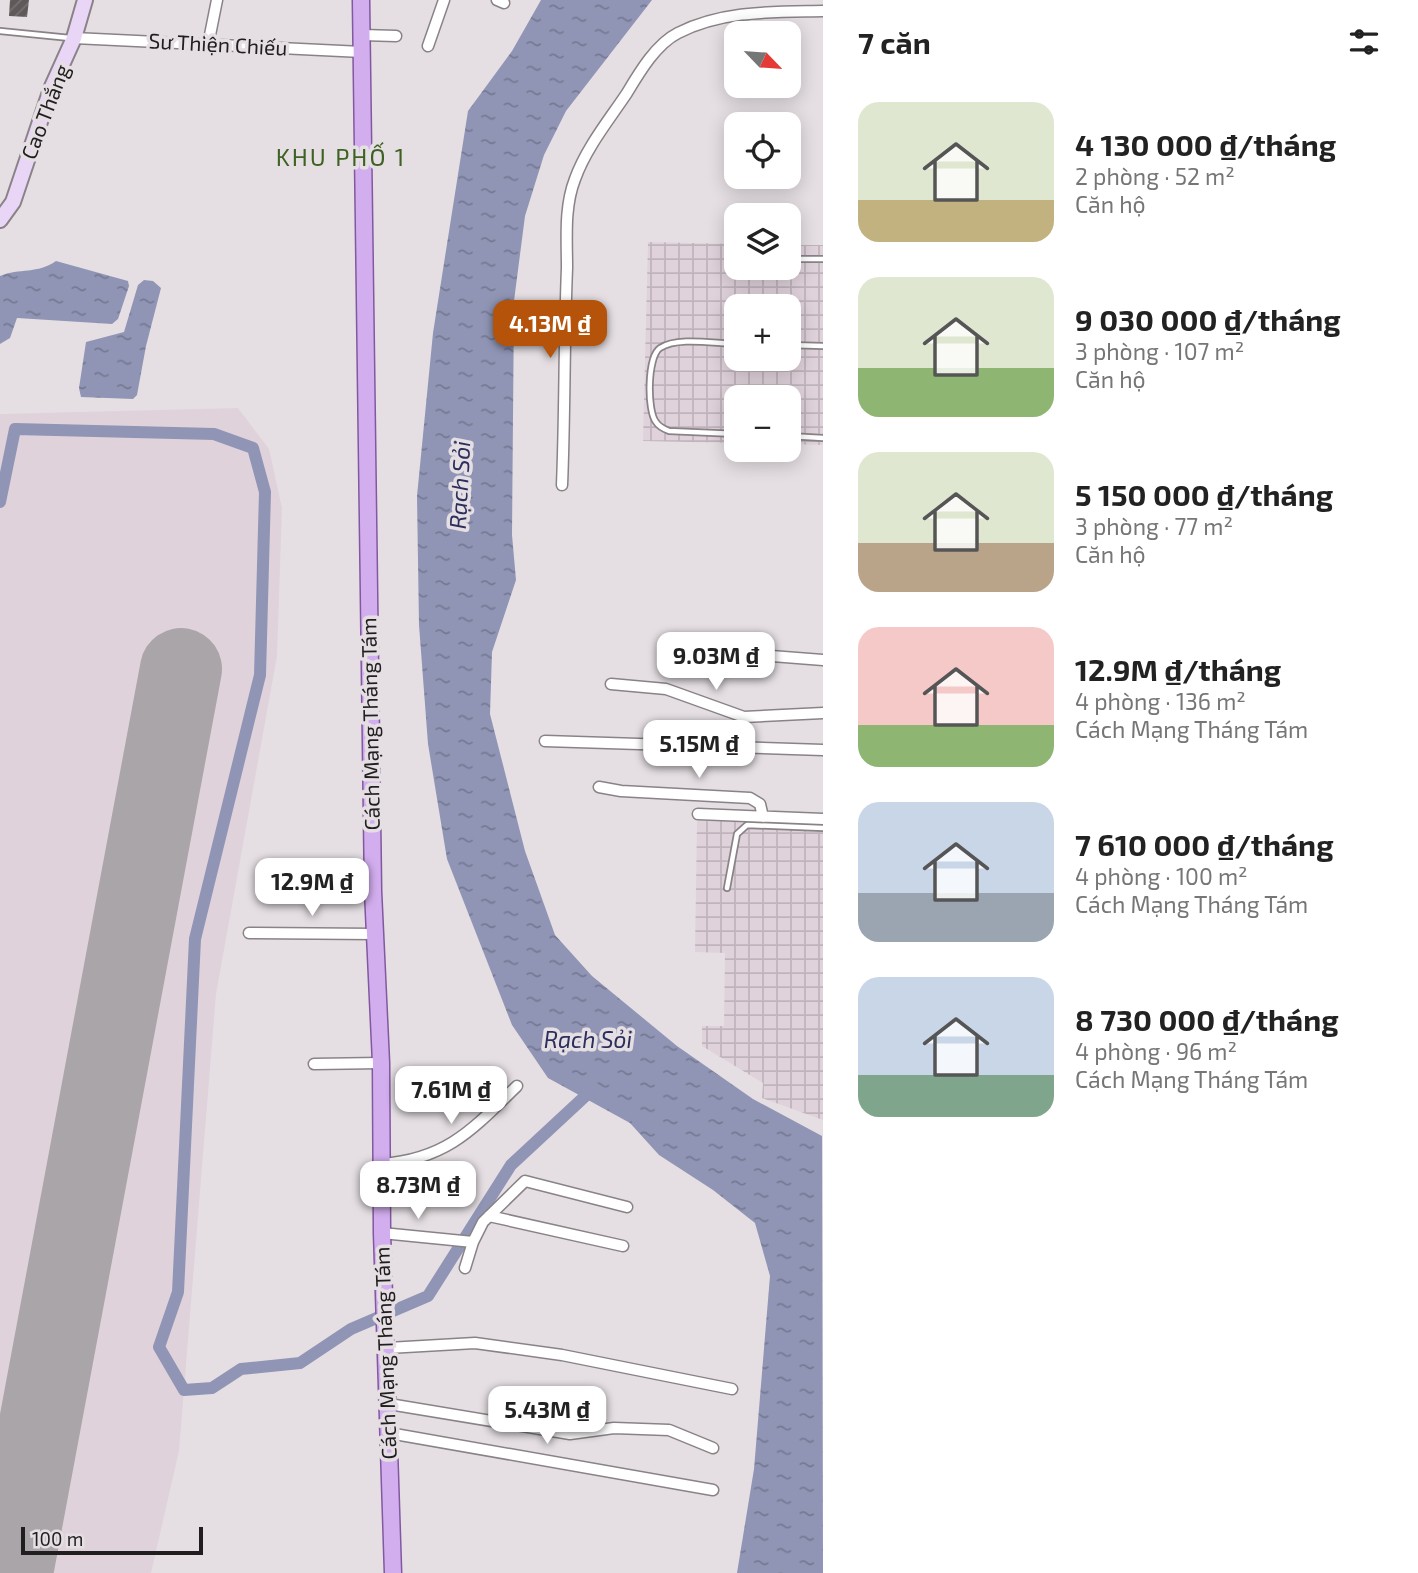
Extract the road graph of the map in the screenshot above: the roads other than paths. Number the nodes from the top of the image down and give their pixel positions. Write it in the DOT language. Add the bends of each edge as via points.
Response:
graph roads {
  1 [pos="85,0"];
  2 [pos="217,0"];
  3 [pos="361,0"];
  4 [pos="444,0"];
  5 [pos="823,11"];
  6 [pos="0,31"];
  7 [pos="396,36"];
  8 [pos="74,38"];
  9 [pos="362,43"];
  10 [pos="208,45"];
  11 [pos="428,46"];
  12 [pos="0,220"];
  13 [pos="823,258"];
  14 [pos="801,259"];
  15 [pos="724,344"];
  16 [pos="801,345"];
  17 [pos="823,346"];
  18 [pos="724,433"];
  19 [pos="801,437"];
  20 [pos="823,438"];
  21 [pos="562,485"];
  22 [pos="720,652"];
  23 [pos="823,660"];
  24 [pos="611,684"];
  25 [pos="823,713"];
  26 [pos="545,741"];
  27 [pos="823,750"];
  28 [pos="599,787"];
  29 [pos="698,814"];
  30 [pos="763,817"];
  31 [pos="823,819"];
  32 [pos="823,828"];
  33 [pos="727,888"];
  34 [pos="249,933"];
  35 [pos="375,934"];
  36 [pos="381,1063"];
  37 [pos="314,1064"];
  38 [pos="517,1086"];
  39 [pos="382,1164"];
  40 [pos="628,1207"];
  41 [pos="489,1216"];
  42 [pos="382,1233"];
  43 [pos="469,1241"];
  44 [pos="623,1246"];
  45 [pos="465,1268"];
  46 [pos="387,1345"];
  47 [pos="732,1389"];
  48 [pos="388,1404"];
  49 [pos="389,1433"];
  50 [pos="713,1448"];
  51 [pos="713,1490"];
  52 [pos="393,1573"];
  1 -- 8 [label="street, Cao Thắng"];
  2 -- 10 [label="street"];
  3 -- 9 [label="main road, Cách Mạng Tháng Tám"];
  4 -- 11 [label="street"];
  5 -- 21 [label="street" via="745,13 675,34 654,54 591,147 575,178 568,206"];
  6 -- 8 [label="lane"];
  7 -- 9 [label="street, Sư Thiện Chiếu"];
  8 -- 10 [label="street, Sư Thiện Chiếu"];
  8 -- 12 [label="street, Cao Thắng" via="51,89 13,202"];
  9 -- 10 [label="street, Sư Thiện Chiếu"];
  9 -- 35 [label="main road, Cách Mạng Tháng Tám"];
  13 -- 14 [label="lane"];
  15 -- 18 [label="lane" via="663,346 652,362 650,391 654,421 661,428"];
  16 -- 17 [label="lane"];
  19 -- 20 [label="lane"];
  22 -- 23 [label="street"];
  24 -- 25 [label="street" via="666,688 744,717"];
  26 -- 27 [label="street"];
  28 -- 30 [label="street" via="750,798 760,804"];
  29 -- 30 [label="street"];
  30 -- 31 [label="street"];
  32 -- 33 [label="lane" via="741,828"];
  34 -- 35 [label="street"];
  35 -- 36 [label="main road, Cách Mạng Tháng Tám"];
  36 -- 37 [label="street"];
  36 -- 39 [label="main road, Cách Mạng Tháng Tám"];
  38 -- 39 [label="street" via="465,1136 428,1155"];
  39 -- 42 [label="main road, Cách Mạng Tháng Tám"];
  40 -- 41 [label="street" via="525,1181"];
  41 -- 43 [label="street"];
  41 -- 44 [label="street"];
  42 -- 43 [label="street"];
  42 -- 46 [label="main road, Cách Mạng Tháng Tám"];
  43 -- 45 [label="street"];
  46 -- 47 [label="street" via="483,1344"];
  46 -- 48 [label="main road, Cách Mạng Tháng Tám"];
  48 -- 49 [label="main road, Cách Mạng Tháng Tám"];
  48 -- 50 [label="street" via="570,1434 614,1428 669,1430"];
  49 -- 51 [label="street"];
  49 -- 52 [label="main road, Cách Mạng Tháng Tám"];
}
